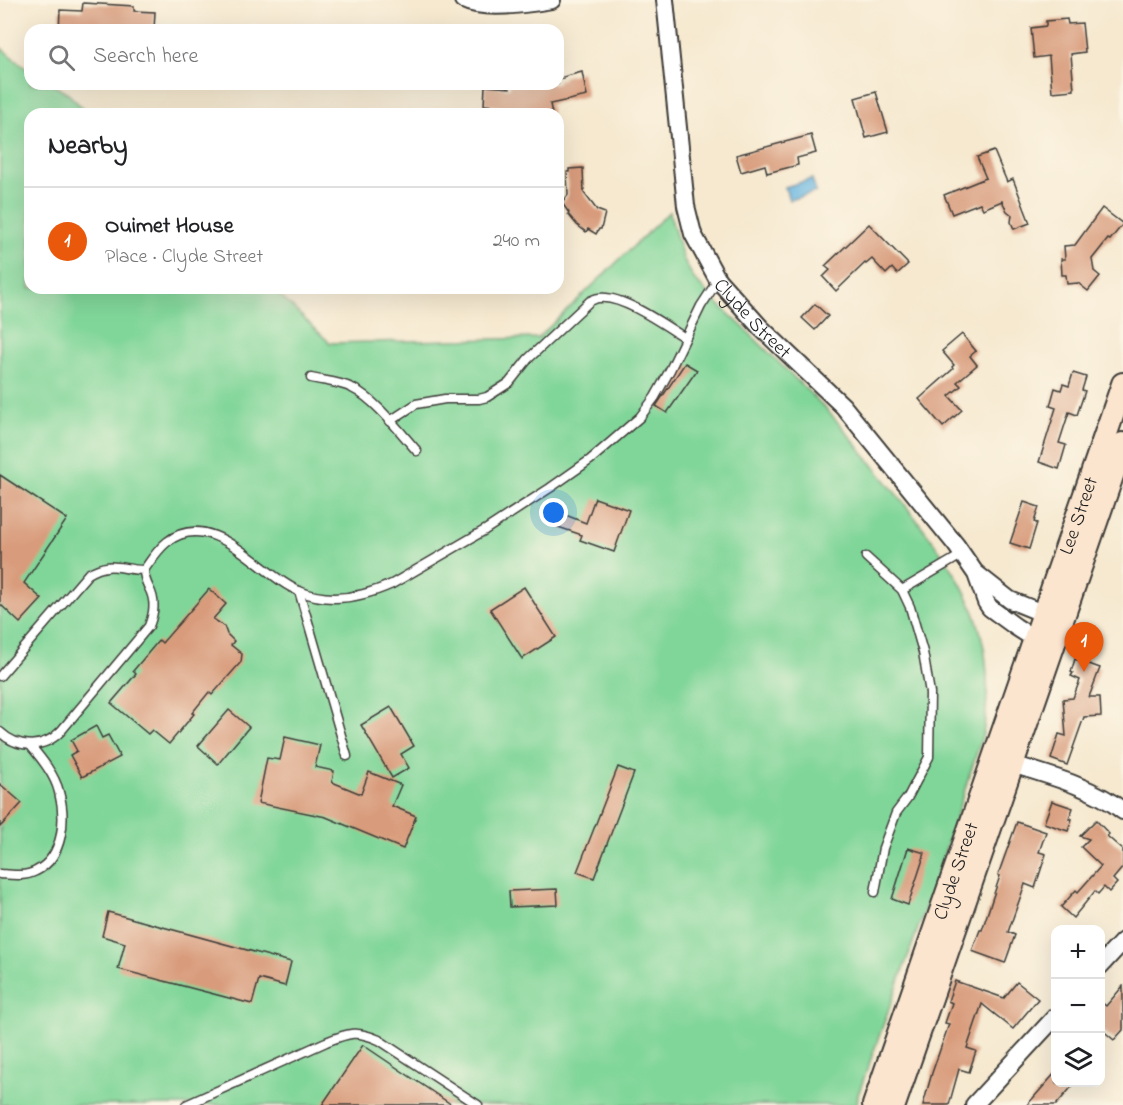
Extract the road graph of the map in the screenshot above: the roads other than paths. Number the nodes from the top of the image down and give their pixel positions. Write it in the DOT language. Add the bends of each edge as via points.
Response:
graph roads {
  1 [pos="463,0"];
  2 [pos="552,0"];
  3 [pos="665,0"];
  4 [pos="718,280"];
  5 [pos="685,338"];
  6 [pos="311,378"];
  7 [pos="1123,384"];
  8 [pos="390,421"];
  9 [pos="1123,444"];
  10 [pos="417,451"];
  11 [pos="963,554"];
  12 [pos="866,557"];
  13 [pos="144,570"];
  14 [pos="976,574"];
  15 [pos="902,590"];
  16 [pos="299,591"];
  17 [pos="1053,617"];
  18 [pos="1045,641"];
  19 [pos="0,676"];
  20 [pos="0,732"];
  21 [pos="30,745"];
  22 [pos="347,756"];
  23 [pos="1003,761"];
  24 [pos="1123,811"];
  25 [pos="0,874"];
  26 [pos="875,892"];
  27 [pos="1123,941"];
  28 [pos="1105,961"];
  29 [pos="1051,1021"];
  30 [pos="186,1105"];
  31 [pos="478,1105"];
  32 [pos="873,1105"];
  33 [pos="894,1105"];
  34 [pos="974,1105"];
  1 -- 2 [label="street" via="505,6"];
  3 -- 4 [label="street, Clyde Street" via="686,206 693,234"];
  4 -- 5 [label="lane"];
  4 -- 11 [label="street, Clyde Street" via="761,328 843,406"];
  5 -- 8 [label="lane" via="624,302 600,298 590,301 528,359 509,383 487,397 416,404"];
  5 -- 16 [label="lane" via="655,397 640,417 550,488 380,590 351,598 318,597"];
  6 -- 8 [label="lane" via="363,394"];
  7 -- 17 [label="main road, Lee Street"];
  8 -- 10 [label="lane"];
  9 -- 17 [label="main road, Lee Street"];
  11 -- 14 [label="street, Clyde Street"];
  11 -- 15 [label="lane"];
  12 -- 15 [label="lane"];
  13 -- 16 [label="lane" via="168,541 189,532 209,533 233,544"];
  13 -- 19 [label="lane" via="108,566 88,574"];
  13 -- 21 [label="lane" via="154,605 147,630 58,734"];
  14 -- 17 [label="street, Clyde Street" via="1010,600"];
  14 -- 18 [label="street, Clyde Street" via="990,608"];
  15 -- 26 [label="lane" via="918,634 930,693 929,757 896,813 883,848"];
  16 -- 22 [label="lane"];
  17 -- 18 [label="main road, Clyde Street"];
  18 -- 23 [label="main road, Clyde Street"];
  20 -- 21 [label="lane" via="17,743"];
  21 -- 25 [label="lane" via="59,791 61,837 52,856 37,870"];
  23 -- 24 [label="street" via="1087,790"];
  23 -- 32 [label="main road, Clyde Street"];
  23 -- 33 [label="main road, Clyde Street"];
  27 -- 28 [label="street"];
  29 -- 34 [label="street"];
  30 -- 31 [label="lane" via="326,1042 355,1033 379,1040"];
}
